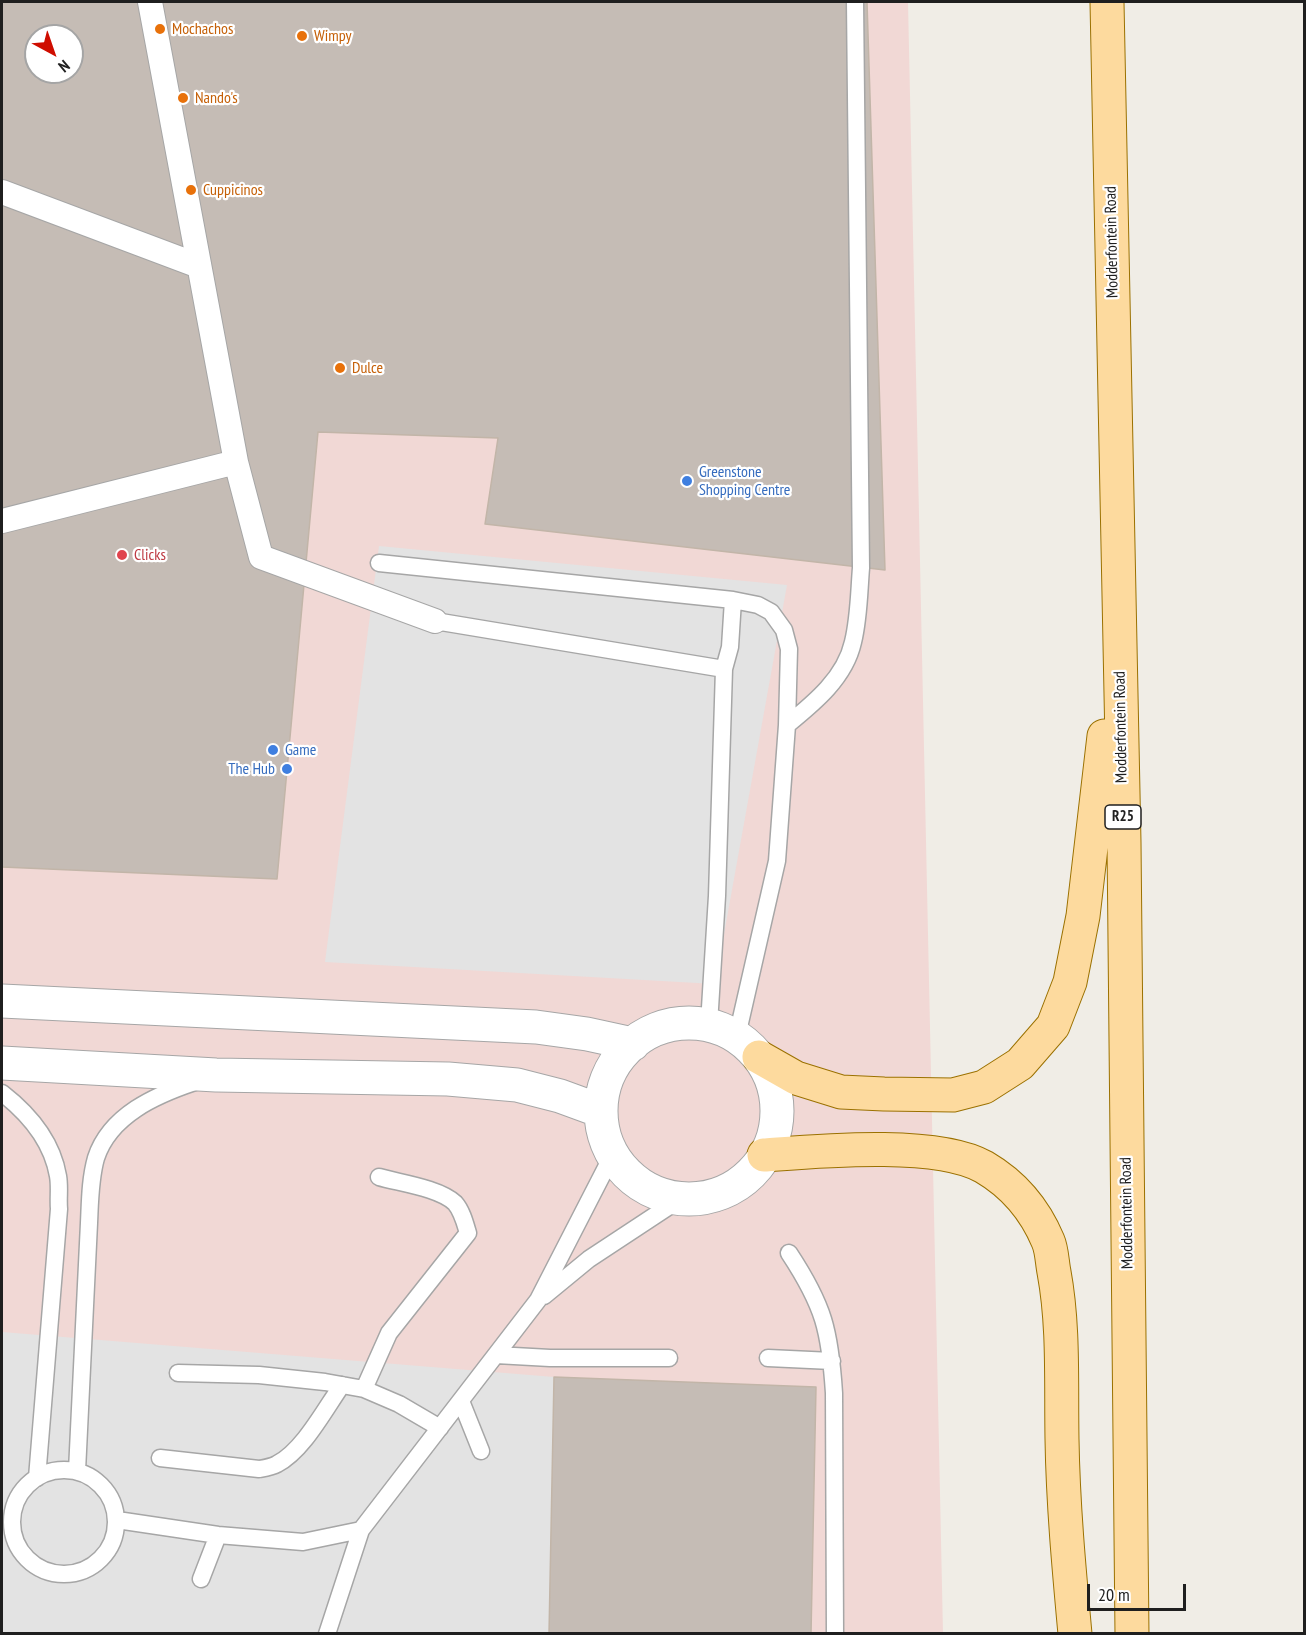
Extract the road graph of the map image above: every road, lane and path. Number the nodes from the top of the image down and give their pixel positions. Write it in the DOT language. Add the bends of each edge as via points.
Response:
graph roads {
  1 [pos="150,2"];
  2 [pos="855,2"];
  3 [pos="1107,2"];
  4 [pos="2,192"];
  5 [pos="199,266"];
  6 [pos="236,462"];
  7 [pos="2,521"];
  8 [pos="379,563"];
  9 [pos="733,600"];
  10 [pos="1119,616"];
  11 [pos="435,621"];
  12 [pos="724,669"];
  13 [pos="787,725"];
  14 [pos="2,1001"];
  15 [pos="735,1039"];
  16 [pos="633,1044"];
  17 [pos="2,1063"];
  18 [pos="216,1075"];
  19 [pos="2,1093"];
  20 [pos="601,1111"];
  21 [pos="764,1155"];
  22 [pos="612,1156"];
  23 [pos="379,1177"];
  24 [pos="680,1199"];
  25 [pos="789,1253"];
  26 [pos="538,1300"];
  27 [pos="496,1355"];
  28 [pos="669,1358"];
  29 [pos="768,1358"];
  30 [pos="832,1360"];
  31 [pos="178,1373"];
  32 [pos="342,1385"];
  33 [pos="364,1389"];
  34 [pos="461,1401"];
  35 [pos="440,1428"];
  36 [pos="481,1451"];
  37 [pos="160,1458"];
  38 [pos="76,1471"];
  39 [pos="37,1478"];
  40 [pos="117,1520"];
  41 [pos="7,1529"];
  42 [pos="361,1530"];
  43 [pos="218,1535"];
  44 [pos="201,1579"];
  45 [pos="327,1634"];
  46 [pos="835,1634"];
  47 [pos="1075,1634"];
  48 [pos="1132,1634"];
  1 -- 5 [label="street"];
  2 -- 13 [label="lane" via="861,568 857,619 853,644 843,667 825,692"];
  3 -- 10 [label="main road, Modderfontein Road / R25"];
  4 -- 5 [label="street"];
  5 -- 6 [label="street"];
  6 -- 7 [label="street"];
  6 -- 11 [label="street" via="261,557"];
  8 -- 9 [label="lane"];
  9 -- 12 [label="lane" via="730,647"];
  9 -- 13 [label="lane" via="771,612 784,630 789,649"];
  10 -- 15 [label="main road" via="1083,916 1070,982 1053,1026 1020,1064 984,1087 953,1095 841,1092 796,1078"];
  10 -- 48 [label="main road, Modderfontein Road / R25"];
  11 -- 12 [label="lane"];
  12 -- 15 [label="lane" via="717,896"];
  13 -- 15 [label="lane" via="777,861"];
  14 -- 16 [label="street" via="536,1027"];
  15 -- 16 [label="street" via="678,1023 650,1032"];
  15 -- 21 [label="street" via="773,1083 777,1113 771,1144"];
  16 -- 20 [label="street" via="608,1075"];
  17 -- 18 [label="street"];
  18 -- 20 [label="street" via="448,1079 517,1085"];
  18 -- 38 [label="lane" via="146,1101 107,1136 96,1158 91,1184"];
  19 -- 39 [label="lane" via="33,1122 49,1147 58,1176 59,1209"];
  20 -- 22 [label="street" via="602,1130"];
  21 -- 24 [label="street" via="756,1169 734,1187 708,1197"];
  21 -- 47 [label="main road" via="915,1151 955,1157 983,1166 1033,1210 1049,1243 1059,1300 1062,1448"];
  22 -- 24 [label="street" via="637,1182 653,1192"];
  22 -- 26 [label="lane"];
  23 -- 33 [label="lane" via="442,1194 455,1204 468,1233 389,1334"];
  24 -- 26 [label="lane" via="589,1259"];
  25 -- 30 [label="lane" via="821,1310"];
  26 -- 27 [label="lane"];
  27 -- 28 [label="lane"];
  27 -- 34 [label="lane"];
  29 -- 30 [label="lane"];
  30 -- 46 [label="lane"];
  31 -- 32 [label="lane" via="259,1375"];
  32 -- 33 [label="lane"];
  32 -- 37 [label="lane" via="302,1442 275,1465 259,1469"];
  33 -- 35 [label="lane"];
  34 -- 35 [label="lane"];
  34 -- 36 [label="lane"];
  35 -- 42 [label="lane"];
  38 -- 39 [label="lane" via="56,1470"];
  38 -- 40 [label="lane" via="105,1488"];
  39 -- 41 [label="lane" via="17,1500"];
  40 -- 41 [label="lane" via="115,1537 94,1566 60,1575 28,1561"];
  40 -- 43 [label="lane"];
  42 -- 43 [label="lane" via="303,1542"];
  42 -- 45 [label="lane"];
  43 -- 44 [label="lane"];
}
